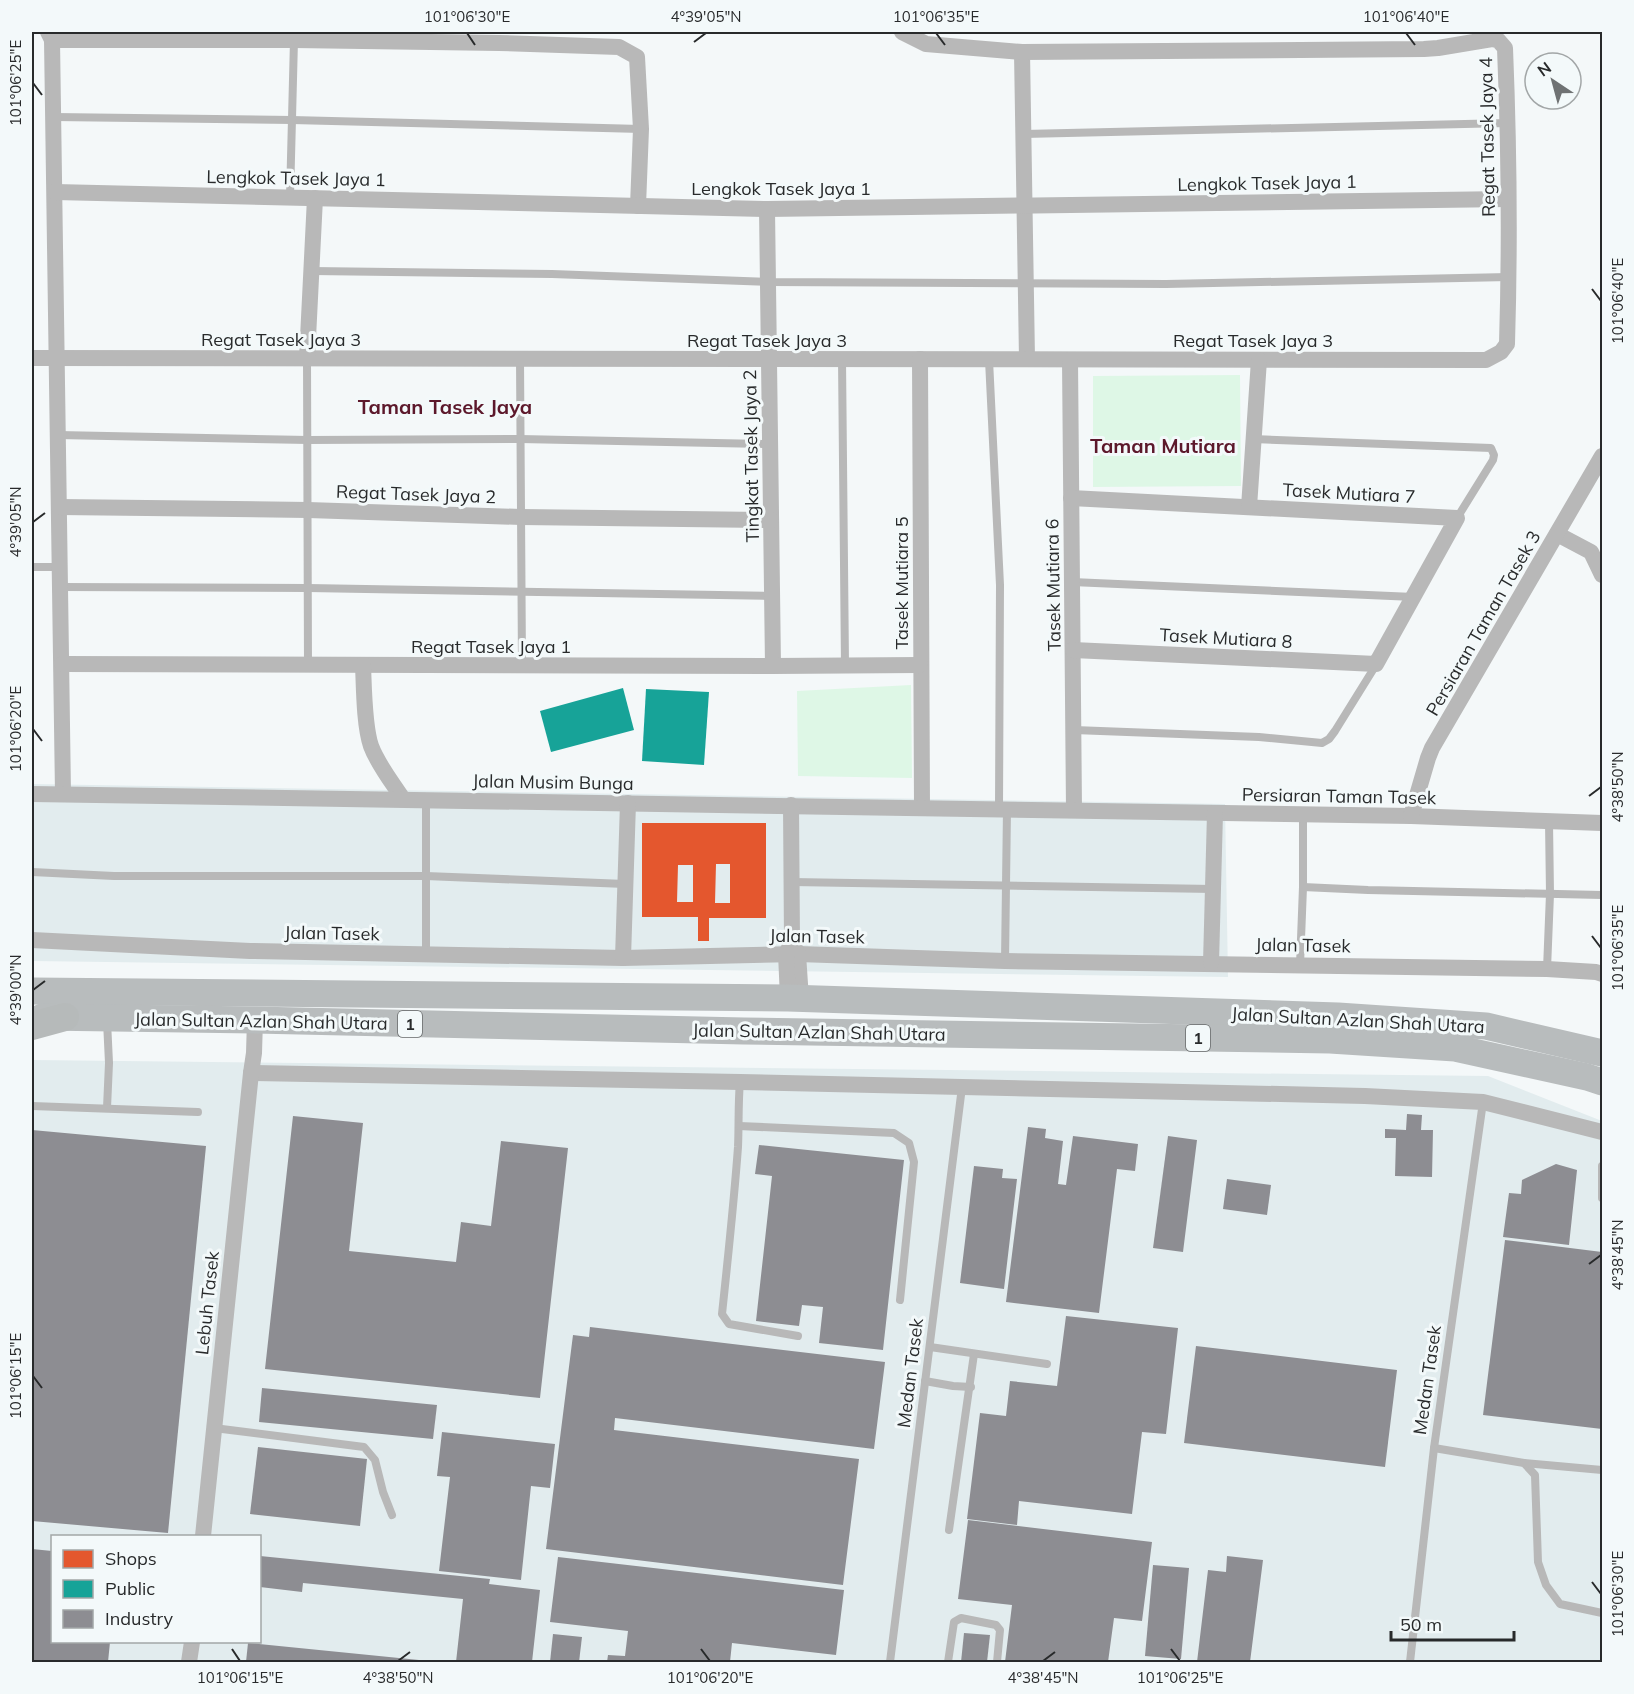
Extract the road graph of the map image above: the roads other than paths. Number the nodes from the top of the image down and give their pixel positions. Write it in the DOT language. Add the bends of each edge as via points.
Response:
graph roads {
  1 [pos="902,32"];
  2 [pos="50,36"];
  3 [pos="499,37"];
  4 [pos="294,40"];
  5 [pos="1022,52"];
  6 [pos="54,117"];
  7 [pos="292,120"];
  8 [pos="1508,123"];
  9 [pos="641,129"];
  10 [pos="1024,134"];
  11 [pos="55,192"];
  12 [pos="290,197"];
  13 [pos="315,198"];
  14 [pos="1508,199"];
  15 [pos="638,206"];
  16 [pos="1025,206"];
  17 [pos="767,209"];
  18 [pos="312,271"];
  19 [pos="1509,277"];
  20 [pos="768,282"];
  21 [pos="1026,283"];
  22 [pos="1501,352"];
  23 [pos="32,358"];
  24 [pos="57,358"];
  25 [pos="307,358"];
  26 [pos="520,359"];
  27 [pos="769,359"];
  28 [pos="842,359"];
  29 [pos="920,359"];
  30 [pos="1027,359"];
  31 [pos="989,360"];
  32 [pos="1070,360"];
  33 [pos="1259,360"];
  34 [pos="58,435"];
  35 [pos="520,439"];
  36 [pos="1253,439"];
  37 [pos="308,440"];
  38 [pos="770,444"];
  39 [pos="1602,456"];
  40 [pos="1071,498"];
  41 [pos="59,507"];
  42 [pos="1249,507"];
  43 [pos="308,510"];
  44 [pos="521,517"];
  45 [pos="1457,518"];
  46 [pos="771,520"];
  47 [pos="1557,534"];
  48 [pos="32,567"];
  49 [pos="60,567"];
  50 [pos="1602,574"];
  51 [pos="1072,582"];
  52 [pos="61,587"];
  53 [pos="308,588"];
  54 [pos="522,593"];
  55 [pos="772,596"];
  56 [pos="1414,597"];
  57 [pos="1073,650"];
  58 [pos="62,664"];
  59 [pos="1376,664"];
  60 [pos="308,665"];
  61 [pos="363,665"];
  62 [pos="522,665"];
  63 [pos="845,665"];
  64 [pos="920,665"];
  65 [pos="773,666"];
  66 [pos="1074,729"];
  67 [pos="32,794"];
  68 [pos="63,794"];
  69 [pos="403,799"];
  70 [pos="426,799"];
  71 [pos="628,803"];
  72 [pos="791,805"];
  73 [pos="922,807"];
  74 [pos="1003,809"];
  75 [pos="1074,810"];
  76 [pos="1215,813"];
  77 [pos="1303,814"];
  78 [pos="1411,816"];
  79 [pos="1548,822"];
  80 [pos="1602,823"];
  81 [pos="32,872"];
  82 [pos="426,876"];
  83 [pos="792,882"];
  84 [pos="626,884"];
  85 [pos="1007,886"];
  86 [pos="1303,887"];
  87 [pos="1213,888"];
  88 [pos="1550,894"];
  89 [pos="1602,895"];
  90 [pos="32,940"];
  91 [pos="792,950"];
  92 [pos="426,954"];
  93 [pos="623,958"];
  94 [pos="1005,961"];
  95 [pos="1211,963"];
  96 [pos="1300,965"];
  97 [pos="1547,969"];
  98 [pos="1602,974"];
  99 [pos="32,991"];
  100 [pos="795,1002"];
  101 [pos="32,1017"];
  102 [pos="65,1017"];
  103 [pos="106,1018"];
  104 [pos="255,1020"];
  105 [pos="32,1026"];
  106 [pos="744,1031"];
  107 [pos="878,1034"];
  108 [pos="1602,1053"];
  109 [pos="251,1073"];
  110 [pos="740,1082"];
  111 [pos="1602,1082"];
  112 [pos="962,1087"];
  113 [pos="1483,1102"];
  114 [pos="32,1106"];
  115 [pos="107,1108"];
  116 [pos="198,1112"];
  117 [pos="739,1126"];
  118 [pos="1602,1132"];
  119 [pos="1602,1166"];
  120 [pos="1602,1198"];
  121 [pos="900,1300"];
  122 [pos="798,1336"];
  123 [pos="930,1347"];
  124 [pos="974,1354"];
  125 [pos="1047,1364"];
  126 [pos="926,1380"];
  127 [pos="970,1387"];
  128 [pos="214,1428"];
  129 [pos="1434,1448"];
  130 [pos="1524,1463"];
  131 [pos="1602,1470"];
  132 [pos="392,1515"];
  133 [pos="949,1530"];
  134 [pos="202,1535"];
  135 [pos="1602,1612"];
  136 [pos="192,1643"];
  137 [pos="189,1662"];
  138 [pos="890,1662"];
  139 [pos="948,1662"];
  140 [pos="997,1662"];
  141 [pos="1410,1662"];
  1 -- 5 [label="street" via="926,44"];
  2 -- 4 [label="street"];
  2 -- 6 [label="street"];
  3 -- 4 [label="street"];
  3 -- 9 [label="street" via="619,47 637,57"];
  4 -- 7 [label="lane"];
  5 -- 8 [label="street, Regat Tasek Jaya 4" via="1425,49 1498,39 1505,48"];
  5 -- 10 [label="street"];
  6 -- 7 [label="lane"];
  6 -- 11 [label="street"];
  7 -- 9 [label="lane"];
  7 -- 12 [label="lane"];
  8 -- 10 [label="lane"];
  8 -- 14 [label="street, Regat Tasek Jaya 4"];
  9 -- 15 [label="street"];
  10 -- 16 [label="street"];
  11 -- 12 [label="street, Lengkok Tasek Jaya 1"];
  11 -- 24 [label="street"];
  12 -- 13 [label="street, Lengkok Tasek Jaya 1"];
  13 -- 15 [label="street, Lengkok Tasek Jaya 1"];
  13 -- 18 [label="street"];
  14 -- 16 [label="street, Lengkok Tasek Jaya 1"];
  14 -- 19 [label="street, Regat Tasek Jaya 4"];
  15 -- 17 [label="street, Lengkok Tasek Jaya 1"];
  16 -- 17 [label="street, Lengkok Tasek Jaya 1"];
  16 -- 21 [label="street"];
  17 -- 20 [label="street, Tingkat Tasek Jaya 2"];
  18 -- 20 [label="lane"];
  18 -- 25 [label="street"];
  19 -- 21 [label="lane"];
  19 -- 22 [label="street, Regat Tasek Jaya 4" via="1507,344"];
  20 -- 21 [label="lane"];
  20 -- 27 [label="street, Tingkat Tasek Jaya 2"];
  21 -- 30 [label="street"];
  22 -- 33 [label="street, Regat Tasek Jaya 3" via="1486,360"];
  23 -- 24 [label="street, Regat Tasek Jaya 3"];
  24 -- 25 [label="street, Regat Tasek Jaya 3"];
  24 -- 34 [label="street"];
  25 -- 26 [label="street, Regat Tasek Jaya 3"];
  25 -- 37 [label="lane"];
  26 -- 27 [label="street, Regat Tasek Jaya 3"];
  26 -- 35 [label="lane"];
  27 -- 28 [label="street, Regat Tasek Jaya 3"];
  27 -- 38 [label="street, Tingkat Tasek Jaya 2"];
  28 -- 29 [label="street, Regat Tasek Jaya 3"];
  28 -- 63 [label="lane"];
  29 -- 31 [label="street, Regat Tasek Jaya 3"];
  29 -- 64 [label="street, Tasek Mutiara 5"];
  30 -- 31 [label="street, Regat Tasek Jaya 3"];
  30 -- 32 [label="street, Regat Tasek Jaya 3"];
  31 -- 74 [label="lane" via="1000,585"];
  32 -- 33 [label="street, Regat Tasek Jaya 3"];
  32 -- 40 [label="street, Tasek Mutiara 6"];
  33 -- 36 [label="street"];
  34 -- 37 [label="lane"];
  34 -- 41 [label="street"];
  35 -- 37 [label="lane"];
  35 -- 38 [label="lane"];
  35 -- 44 [label="lane"];
  36 -- 42 [label="street"];
  36 -- 45 [label="lane" via="1491,448 1493,459"];
  37 -- 43 [label="lane"];
  38 -- 46 [label="street, Tingkat Tasek Jaya 2"];
  39 -- 47 [label="street, Persiaran Taman Tasek 3"];
  40 -- 42 [label="street, Tasek Mutiara 7"];
  40 -- 51 [label="street, Tasek Mutiara 6"];
  41 -- 43 [label="street, Regat Tasek Jaya 2"];
  41 -- 49 [label="street"];
  42 -- 45 [label="street, Tasek Mutiara 7"];
  43 -- 44 [label="street, Regat Tasek Jaya 2"];
  43 -- 53 [label="lane"];
  44 -- 46 [label="street, Regat Tasek Jaya 2"];
  44 -- 54 [label="lane"];
  45 -- 56 [label="street"];
  46 -- 55 [label="street, Tingkat Tasek Jaya 2"];
  47 -- 50 [label="street" via="1591,552"];
  47 -- 78 [label="street, Persiaran Taman Tasek 3" via="1432,748"];
  48 -- 49 [label="lane"];
  49 -- 52 [label="street"];
  51 -- 56 [label="lane"];
  51 -- 57 [label="street, Tasek Mutiara 6"];
  52 -- 53 [label="lane"];
  52 -- 58 [label="street"];
  53 -- 54 [label="lane"];
  53 -- 60 [label="lane"];
  54 -- 55 [label="lane"];
  54 -- 62 [label="lane"];
  55 -- 65 [label="street, Tingkat Tasek Jaya 2"];
  56 -- 59 [label="street"];
  57 -- 59 [label="street, Tasek Mutiara 8"];
  57 -- 66 [label="street, Tasek Mutiara 6"];
  58 -- 60 [label="street, Regat Tasek Jaya 1"];
  58 -- 68 [label="street"];
  59 -- 66 [label="lane" via="1335,731 1322,743"];
  60 -- 61 [label="street, Regat Tasek Jaya 1"];
  61 -- 62 [label="street, Regat Tasek Jaya 1"];
  61 -- 69 [label="street" via="370,743"];
  62 -- 65 [label="street, Regat Tasek Jaya 1"];
  63 -- 64 [label="street, Regat Tasek Jaya 1"];
  63 -- 65 [label="street, Regat Tasek Jaya 1"];
  64 -- 73 [label="street, Tasek Mutiara 5"];
  66 -- 75 [label="street, Tasek Mutiara 6"];
  67 -- 68 [label="street, Jalan Musim Bunga"];
  68 -- 69 [label="street, Jalan Musim Bunga"];
  69 -- 70 [label="street, Jalan Musim Bunga"];
  70 -- 71 [label="street, Jalan Musim Bunga"];
  70 -- 82 [label="lane"];
  71 -- 72 [label="street, Jalan Musim Bunga"];
  71 -- 84 [label="street"];
  72 -- 73 [label="street, Jalan Musim Bunga"];
  72 -- 83 [label="street"];
  73 -- 74 [label="street, Jalan Musim Bunga"];
  74 -- 75 [label="street, Jalan Musim Bunga"];
  74 -- 85 [label="lane"];
  75 -- 76 [label="street, Persiaran Taman Tasek"];
  76 -- 77 [label="street, Persiaran Taman Tasek"];
  76 -- 87 [label="street"];
  77 -- 78 [label="street, Persiaran Taman Tasek"];
  77 -- 86 [label="lane"];
  78 -- 79 [label="street, Persiaran Taman Tasek"];
  79 -- 80 [label="street, Persiaran Taman Tasek"];
  79 -- 88 [label="lane"];
  81 -- 82 [label="lane" via="114,876"];
  82 -- 84 [label="lane"];
  82 -- 92 [label="lane"];
  83 -- 85 [label="lane"];
  83 -- 91 [label="street"];
  84 -- 93 [label="street"];
  85 -- 87 [label="lane"];
  85 -- 94 [label="lane"];
  86 -- 88 [label="lane"];
  86 -- 96 [label="lane"];
  87 -- 95 [label="street"];
  88 -- 89 [label="lane"];
  88 -- 97 [label="lane"];
  90 -- 92 [label="street, Jalan Tasek" via="250,951"];
  91 -- 93 [label="street, Jalan Tasek"];
  91 -- 94 [label="street, Jalan Tasek"];
  91 -- 100 [label="street"];
  92 -- 93 [label="street, Jalan Tasek"];
  94 -- 95 [label="street, Jalan Tasek"];
  95 -- 96 [label="street, Jalan Tasek"];
  96 -- 97 [label="street, Jalan Tasek"];
  97 -- 98 [label="street, Jalan Tasek"];
  99 -- 100 [label="main road, Jalan Sultan Azlan Shah Utara / 1"];
  100 -- 106 [label="main road" via="774,1024"];
  100 -- 107 [label="main road" via="805,1019 869,1025"];
  100 -- 108 [label="main road, Jalan Sultan Azlan Shah Utara / 1" via="1372,1018 1486,1026"];
  101 -- 102 [label="main road, Jalan Sultan Azlan Shah Utara / 1"];
  102 -- 103 [label="main road, Jalan Sultan Azlan Shah Utara / 1"];
  102 -- 105 [label="highway"];
  103 -- 104 [label="main road, Jalan Sultan Azlan Shah Utara / 1"];
  103 -- 115 [label="lane"];
  104 -- 106 [label="main road, Jalan Sultan Azlan Shah Utara / 1"];
  104 -- 109 [label="street, Lebuh Tasek"];
  106 -- 107 [label="main road, Jalan Sultan Azlan Shah Utara / 1"];
  107 -- 111 [label="main road, Jalan Sultan Azlan Shah Utara / 1" via="1330,1040 1455,1048"];
  109 -- 110 [label="street"];
  109 -- 128 [label="street, Lebuh Tasek"];
  110 -- 112 [label="street"];
  110 -- 117 [label="lane"];
  112 -- 113 [label="street"];
  112 -- 123 [label="lane, Medan Tasek"];
  113 -- 118 [label="street"];
  113 -- 129 [label="lane, Medan Tasek"];
  114 -- 115 [label="lane"];
  115 -- 116 [label="lane"];
  117 -- 121 [label="lane" via="894,1133 909,1143 914,1162"];
  117 -- 122 [label="lane" via="722,1314 729,1324"];
  119 -- 120 [label="lane"];
  123 -- 124 [label="lane"];
  123 -- 126 [label="lane, Medan Tasek"];
  124 -- 125 [label="lane"];
  124 -- 127 [label="lane"];
  126 -- 127 [label="lane"];
  126 -- 138 [label="lane, Medan Tasek"];
  127 -- 133 [label="lane"];
  128 -- 132 [label="lane" via="364,1447 375,1460"];
  128 -- 134 [label="street, Lebuh Tasek"];
  129 -- 130 [label="lane"];
  129 -- 141 [label="lane, Medan Tasek"];
  130 -- 131 [label="lane"];
  130 -- 135 [label="lane" via="1535,1475 1538,1562 1546,1585 1560,1604"];
  136 -- 137 [label="street"];
  139 -- 140 [label="lane" via="954,1622 962,1618 996,1625 1000,1630"];
}
